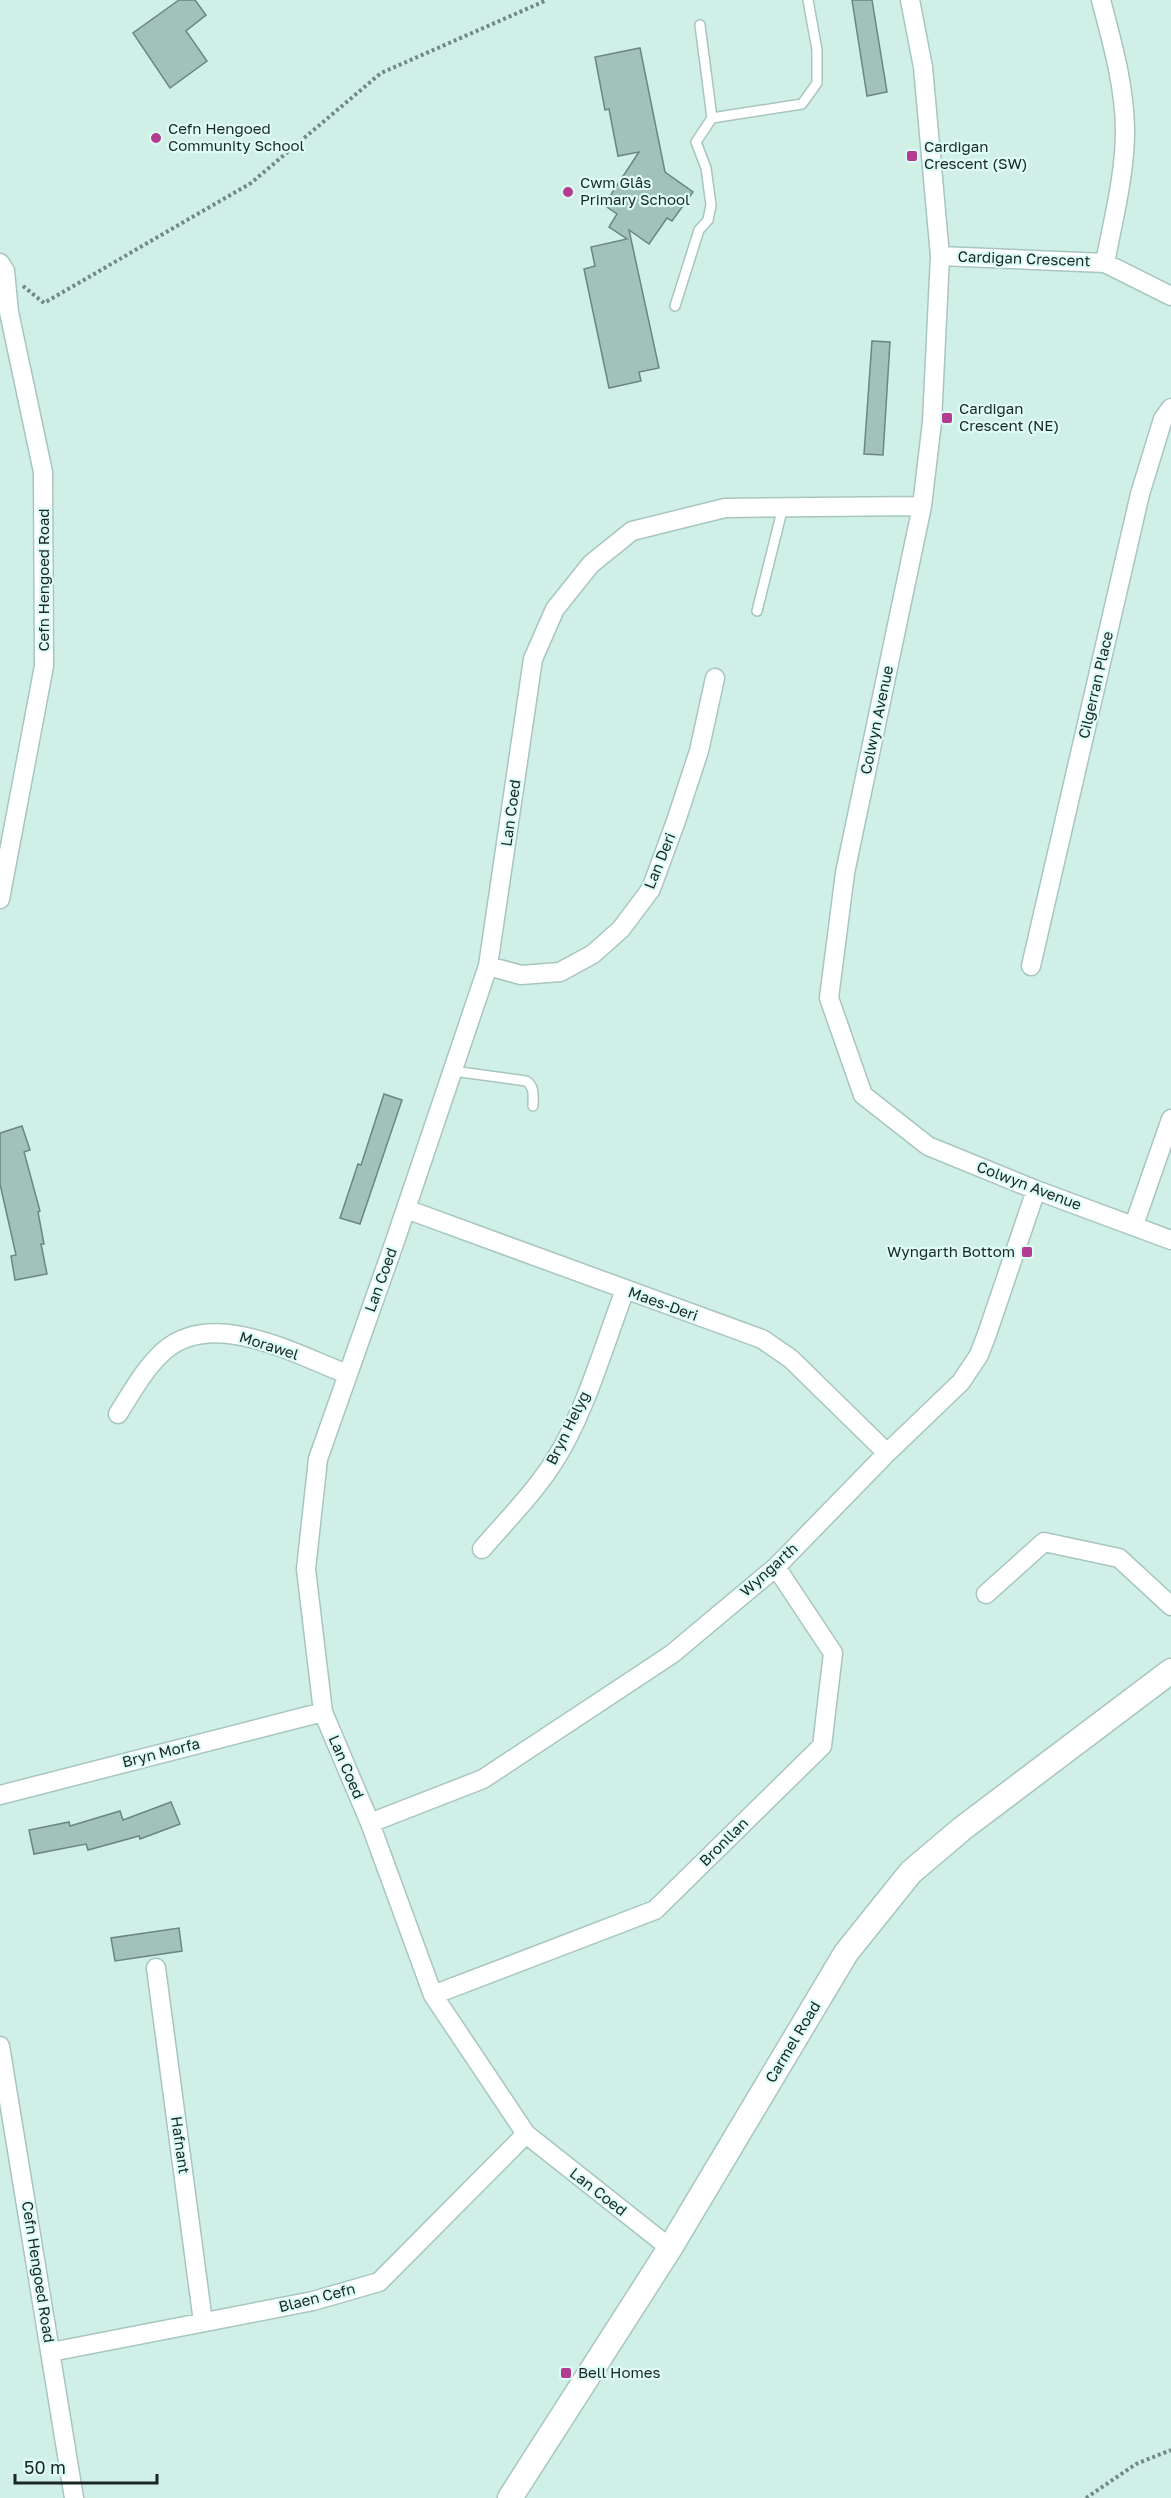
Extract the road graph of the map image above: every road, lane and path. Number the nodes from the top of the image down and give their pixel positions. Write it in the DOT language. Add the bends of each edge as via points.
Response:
graph roads {
  1 [pos="547,0"];
  2 [pos="808,0"];
  3 [pos="910,0"];
  4 [pos="1101,0"];
  5 [pos="700,25"];
  6 [pos="712,118"];
  7 [pos="940,256"];
  8 [pos="1105,262"];
  9 [pos="2,267"];
  10 [pos="1171,296"];
  11 [pos="675,306"];
  12 [pos="1171,408"];
  13 [pos="922,506"];
  14 [pos="783,507"];
  15 [pos="757,611"];
  16 [pos="715,678"];
  17 [pos="0,899"];
  18 [pos="488,966"];
  19 [pos="1031,966"];
  20 [pos="453,1071"];
  21 [pos="533,1106"];
  22 [pos="1171,1119"];
  23 [pos="1036,1190"];
  24 [pos="406,1209"];
  25 [pos="1134,1225"];
  26 [pos="1171,1240"];
  27 [pos="626,1290"];
  28 [pos="347,1374"];
  29 [pos="118,1414"];
  30 [pos="887,1452"];
  31 [pos="482,1549"];
  32 [pos="776,1567"];
  33 [pos="986,1594"];
  34 [pos="1171,1606"];
  35 [pos="1171,1671"];
  36 [pos="323,1712"];
  37 [pos="0,1795"];
  38 [pos="370,1823"];
  39 [pos="156,1968"];
  40 [pos="433,1995"];
  41 [pos="0,2046"];
  42 [pos="526,2134"];
  43 [pos="670,2248"];
  44 [pos="203,2322"];
  45 [pos="51,2352"];
  46 [pos="1171,2450"];
  47 [pos="74,2498"];
  48 [pos="510,2498"];
  49 [pos="1086,2498"];
  1 -- 9 [label="path" via="381,73 251,183 44,303"];
  2 -- 6 [label="lane" via="817,50 817,83 802,104"];
  3 -- 7 [label="street, Colwyn Avenue" via="923,67"];
  4 -- 8 [label="street" via="1117,64 1125,131 1121,179"];
  5 -- 6 [label="lane"];
  6 -- 11 [label="lane" via="696,142 706,168 711,205"];
  7 -- 8 [label="street, Cardigan Crescent"];
  7 -- 13 [label="street, Colwyn Avenue" via="932,422"];
  8 -- 10 [label="street, Cardigan Crescent"];
  9 -- 17 [label="street, Cefn Hengoed Road" via="43,472 44,666"];
  12 -- 19 [label="street, Cilgerran Place" via="1163,418 1140,494"];
  13 -- 14 [label="street, Lan Coed"];
  13 -- 23 [label="street, Colwyn Avenue" via="844,873 829,998 863,1095 928,1146"];
  14 -- 15 [label="lane"];
  14 -- 18 [label="street, Lan Coed" via="724,508 632,531 591,564 555,609 533,659"];
  16 -- 18 [label="street, Lan Deri" via="699,752 673,831 651,889 621,929 593,954 560,972 521,975"];
  18 -- 20 [label="street, Lan Coed"];
  20 -- 21 [label="lane" via="526,1081 533,1091"];
  20 -- 24 [label="street, Lan Coed"];
  22 -- 25 [label="street"];
  23 -- 25 [label="street, Colwyn Avenue"];
  23 -- 30 [label="street, Wyngarth" via="979,1355 961,1382"];
  24 -- 27 [label="street, Maes-Deri"];
  24 -- 28 [label="street, Lan Coed"];
  25 -- 26 [label="street, Colwyn Avenue"];
  27 -- 30 [label="street, Maes-Deri" via="762,1339 791,1359"];
  27 -- 31 [label="street, Bryn Helyg" via="580,1410 556,1459"];
  28 -- 29 [label="street, Morawel" via="248,1336 215,1332 191,1336 166,1350 145,1371"];
  28 -- 36 [label="street, Lan Coed" via="318,1459 306,1569"];
  30 -- 32 [label="street, Wyngarth"];
  32 -- 38 [label="street, Wyngarth" via="672,1654 483,1779"];
  32 -- 40 [label="street, Bronllan" via="833,1653 822,1746 655,1910"];
  33 -- 34 [label="street" via="1044,1542 1119,1558"];
  35 -- 43 [label="street, Carmel Road" via="911,1872 846,1953"];
  36 -- 37 [label="street, Bryn Morfa"];
  36 -- 38 [label="street, Lan Coed"];
  38 -- 40 [label="street, Lan Coed"];
  39 -- 44 [label="street, Hafnant"];
  40 -- 42 [label="street, Lan Coed"];
  41 -- 45 [label="street, Cefn Hengoed Road"];
  42 -- 43 [label="street, Lan Coed"];
  42 -- 44 [label="street, Blaen Cefn" via="379,2282 313,2301"];
  43 -- 48 [label="street, Carmel Road"];
  44 -- 45 [label="street, Blaen Cefn"];
  45 -- 47 [label="street, Cefn Hengoed Road"];
  46 -- 49 [label="path" via="1136,2464"];
}
